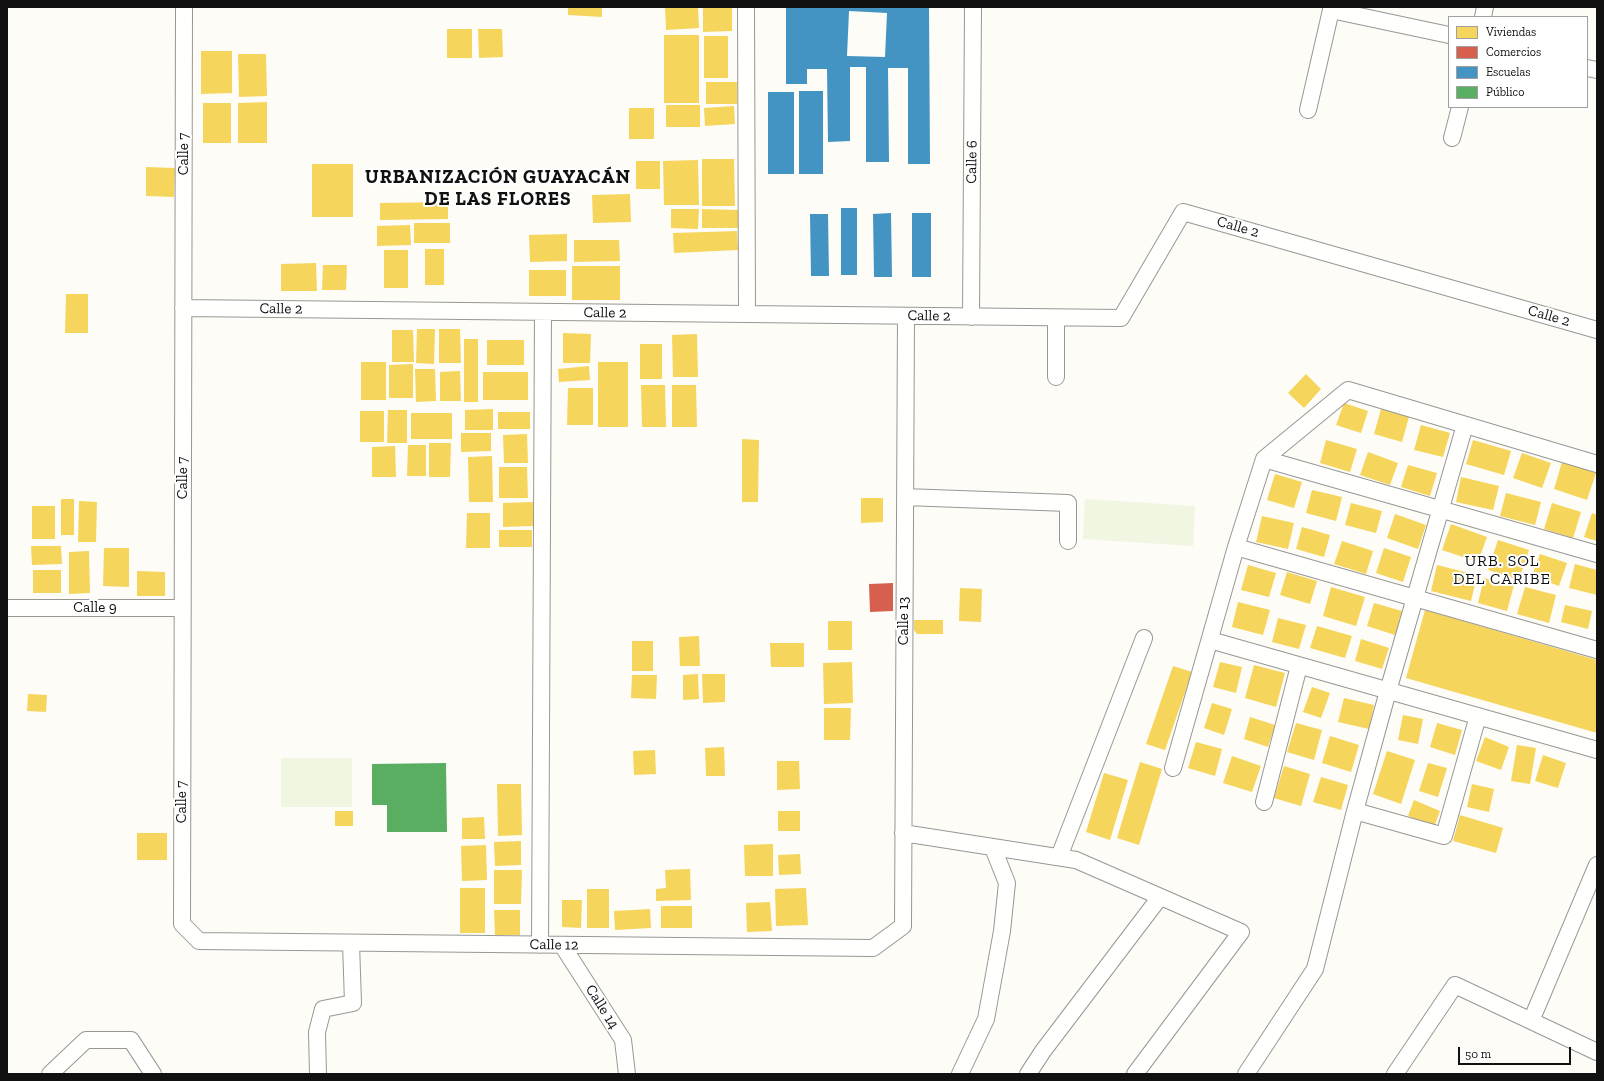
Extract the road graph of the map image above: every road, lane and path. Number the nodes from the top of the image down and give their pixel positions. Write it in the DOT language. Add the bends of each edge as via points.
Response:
graph roads {
  1 [pos="184,7"];
  2 [pos="746,7"];
  3 [pos="973,7"];
  4 [pos="1331,8"];
  5 [pos="1448,35"];
  6 [pos="1460,108"];
  7 [pos="1308,110"];
  8 [pos="1452,138"];
  9 [pos="183,308"];
  10 [pos="543,312"];
  11 [pos="747,314"];
  12 [pos="906,316"];
  13 [pos="971,317"];
  14 [pos="1056,318"];
  15 [pos="1597,330"];
  16 [pos="1056,377"];
  17 [pos="1466,425"];
  18 [pos="1264,459"];
  19 [pos="1597,464"];
  20 [pos="905,497"];
  21 [pos="1442,510"];
  22 [pos="1068,541"];
  23 [pos="1236,547"];
  24 [pos="1597,554"];
  25 [pos="1416,598"];
  26 [pos="7,608"];
  27 [pos="182,608"];
  28 [pos="1144,638"];
  29 [pos="1210,640"];
  30 [pos="1597,650"];
  31 [pos="1299,666"];
  32 [pos="1388,691"];
  33 [pos="1478,716"];
  34 [pos="1597,750"];
  35 [pos="1173,768"];
  36 [pos="1264,802"];
  37 [pos="1355,811"];
  38 [pos="903,833"];
  39 [pos="993,848"];
  40 [pos="1059,857"];
  41 [pos="1597,865"];
  42 [pos="1160,897"];
  43 [pos="903,926"];
  44 [pos="199,941"];
  45 [pos="351,943"];
  46 [pos="540,945"];
  47 [pos="562,945"];
  48 [pos="1531,1021"];
  49 [pos="1597,1052"];
  50 [pos="50,1074"];
  51 [pos="153,1074"];
  52 [pos="318,1074"];
  53 [pos="627,1074"];
  54 [pos="960,1074"];
  55 [pos="1028,1074"];
  56 [pos="1135,1074"];
  57 [pos="1246,1074"];
  58 [pos="1395,1074"];
  1 -- 9 [label="street, Calle 7"];
  2 -- 11 [label="street"];
  3 -- 13 [label="street, Calle 6"];
  4 -- 5 [label="street"];
  4 -- 7 [label="street"];
  6 -- 8 [label="street"];
  9 -- 10 [label="street, Calle 2"];
  9 -- 27 [label="street, Calle 7"];
  10 -- 11 [label="street, Calle 2"];
  10 -- 46 [label="street"];
  11 -- 12 [label="street, Calle 2"];
  12 -- 13 [label="street, Calle 2"];
  12 -- 20 [label="street, Calle 13"];
  13 -- 14 [label="street, Calle 2"];
  14 -- 15 [label="street, Calle 2" via="1121,318 1183,212"];
  14 -- 16 [label="street"];
  17 -- 18 [label="street" via="1348,390"];
  17 -- 19 [label="street"];
  17 -- 21 [label="street"];
  18 -- 21 [label="street"];
  18 -- 23 [label="street"];
  20 -- 22 [label="street" via="1068,502"];
  20 -- 38 [label="street, Calle 13"];
  21 -- 24 [label="street"];
  21 -- 25 [label="street"];
  23 -- 25 [label="street"];
  23 -- 29 [label="street"];
  25 -- 30 [label="street"];
  25 -- 32 [label="street"];
  26 -- 27 [label="street, Calle 9"];
  27 -- 44 [label="street, Calle 7" via="182,924"];
  28 -- 40 [label="street"];
  29 -- 31 [label="street"];
  29 -- 35 [label="street"];
  31 -- 32 [label="street"];
  31 -- 36 [label="street"];
  32 -- 33 [label="street"];
  32 -- 37 [label="street"];
  33 -- 34 [label="street"];
  33 -- 37 [label="street" via="1444,836"];
  37 -- 57 [label="street" via="1315,969"];
  38 -- 39 [label="street"];
  38 -- 43 [label="street, Calle 13"];
  39 -- 40 [label="street"];
  39 -- 54 [label="street" via="1007,883 1002,931 986,1019"];
  40 -- 42 [label="street" via="1076,860"];
  41 -- 48 [label="street"];
  42 -- 55 [label="street"];
  42 -- 56 [label="street" via="1241,932"];
  43 -- 47 [label="street, Calle 12" via="873,948"];
  44 -- 45 [label="street, Calle 12"];
  45 -- 46 [label="street, Calle 12"];
  45 -- 52 [label="street" via="353,1003 323,1008 318,1032"];
  46 -- 47 [label="street, Calle 12"];
  47 -- 53 [label="street, Calle 14" via="623,1040"];
  48 -- 49 [label="street"];
  48 -- 58 [label="street" via="1455,984"];
  50 -- 51 [label="street" via="86,1040 131,1040"];
}
